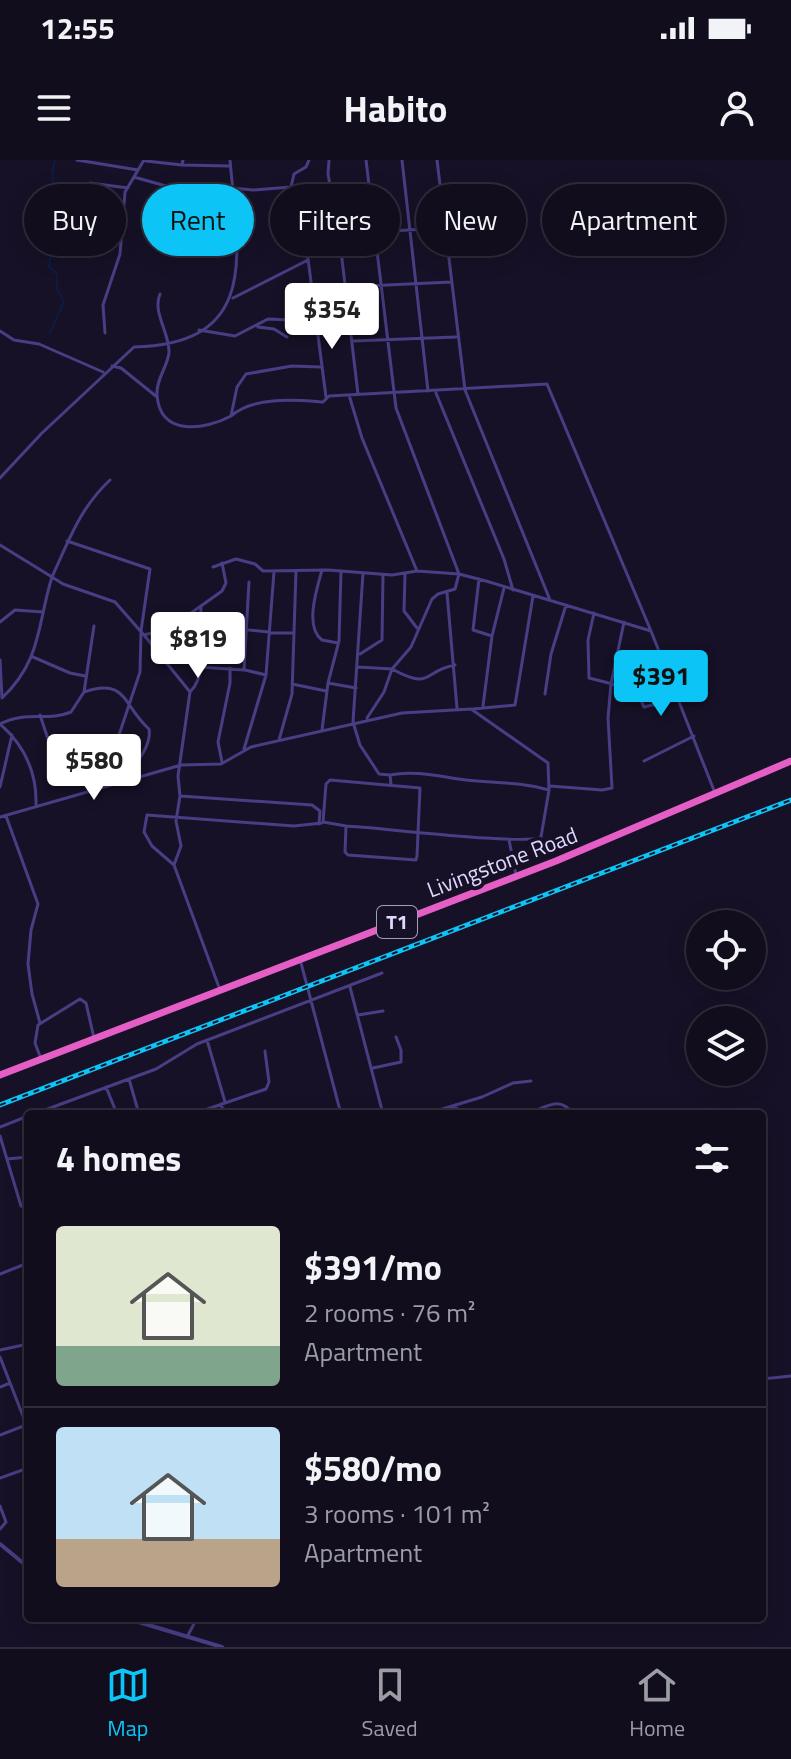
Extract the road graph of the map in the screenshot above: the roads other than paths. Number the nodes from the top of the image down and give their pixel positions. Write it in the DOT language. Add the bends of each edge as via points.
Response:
graph roads {
  1 [pos="77,160"];
  2 [pos="144,160"];
  3 [pos="230,160"];
  4 [pos="309,160"];
  5 [pos="329,160"];
  6 [pos="366,160"];
  7 [pos="402,160"];
  8 [pos="437,160"];
  9 [pos="182,162"];
  10 [pos="230,166"];
  11 [pos="138,170"];
  12 [pos="134,177"];
  13 [pos="90,183"];
  14 [pos="159,184"];
  15 [pos="232,184"];
  16 [pos="292,184"];
  17 [pos="330,184"];
  18 [pos="369,184"];
  19 [pos="440,184"];
  20 [pos="128,188"];
  21 [pos="126,197"];
  22 [pos="409,230"];
  23 [pos="416,230"];
  24 [pos="400,231"];
  25 [pos="119,256"];
  26 [pos="237,256"];
  27 [pos="307,256"];
  28 [pos="341,256"];
  29 [pos="378,256"];
  30 [pos="448,256"];
  31 [pos="308,260"];
  32 [pos="451,282"];
  33 [pos="416,284"];
  34 [pos="381,286"];
  35 [pos="345,287"];
  36 [pos="160,294"];
  37 [pos="231,298"];
  38 [pos="314,313"];
  39 [pos="258,327"];
  40 [pos="199,330"];
  41 [pos="0,331"];
  42 [pos="105,333"];
  43 [pos="287,337"];
  44 [pos="458,337"];
  45 [pos="387,338"];
  46 [pos="422,338"];
  47 [pos="352,341"];
  48 [pos="168,345"];
  49 [pos="110,366"];
  50 [pos="320,367"];
  51 [pos="104,372"];
  52 [pos="465,390"];
  53 [pos="428,391"];
  54 [pos="435,391"];
  55 [pos="392,393"];
  56 [pos="358,394"];
  57 [pos="349,395"];
  58 [pos="157,397"];
  59 [pos="326,397"];
  60 [pos="231,416"];
  61 [pos="0,478"];
  62 [pos="110,480"];
  63 [pos="67,541"];
  64 [pos="0,545"];
  65 [pos="222,563"];
  66 [pos="213,567"];
  67 [pos="322,570"];
  68 [pos="296,571"];
  69 [pos="341,571"];
  70 [pos="417,571"];
  71 [pos="274,572"];
  72 [pos="363,573"];
  73 [pos="405,574"];
  74 [pos="459,574"];
  75 [pos="383,575"];
  76 [pos="52,577"];
  77 [pos="479,579"];
  78 [pos="249,582"];
  79 [pos="504,588"];
  80 [pos="513,590"];
  81 [pos="447,593"];
  82 [pos="533,596"];
  83 [pos="550,600"];
  84 [pos="566,605"];
  85 [pos="201,608"];
  86 [pos="43,612"];
  87 [pos="594,613"];
  88 [pos="0,622"];
  89 [pos="624,622"];
  90 [pos="94,626"];
  91 [pos="170,628"];
  92 [pos="200,628"];
  93 [pos="417,628"];
  94 [pos="249,630"];
  95 [pos="651,631"];
  96 [pos="142,632"];
  97 [pos="270,632"];
  98 [pos="293,633"];
  99 [pos="492,636"];
  100 [pos="338,643"];
  101 [pos="360,654"];
  102 [pos="33,657"];
  103 [pos="0,660"];
  104 [pos="455,665"];
  105 [pos="200,667"];
  106 [pos="358,667"];
  107 [pos="230,668"];
  108 [pos="392,669"];
  109 [pos="244,670"];
  110 [pos="266,675"];
  111 [pos="85,676"];
  112 [pos="328,683"];
  113 [pos="292,684"];
  114 [pos="611,684"];
  115 [pos="356,688"];
  116 [pos="326,691"];
  117 [pos="84,692"];
  118 [pos="190,692"];
  119 [pos="545,694"];
  120 [pos="680,698"];
  121 [pos="1,700"];
  122 [pos="129,703"];
  123 [pos="483,707"];
  124 [pos="471,709"];
  125 [pos="457,710"];
  126 [pos="40,715"];
  127 [pos="366,719"];
  128 [pos="353,722"];
  129 [pos="322,730"];
  130 [pos="12,735"];
  131 [pos="694,736"];
  132 [pos="279,740"];
  133 [pos="244,749"];
  134 [pos="53,754"];
  135 [pos="644,761"];
  136 [pos="791,761"];
  137 [pos="221,764"];
  138 [pos="181,765"];
  139 [pos="390,775"];
  140 [pos="126,780"];
  141 [pos="391,784"];
  142 [pos="102,786"];
  143 [pos="0,787"];
  144 [pos="549,788"];
  145 [pos="715,793"];
  146 [pos="180,796"];
  147 [pos="36,805"];
  148 [pos="3,816"];
  149 [pos="176,818"];
  150 [pos="321,823"];
  151 [pos="346,826"];
  152 [pos="418,830"];
  153 [pos="509,840"];
  154 [pos="174,865"];
  155 [pos="517,876"];
  156 [pos="300,959"];
  157 [pos="382,973"];
  158 [pos="350,987"];
  159 [pos="220,990"];
  160 [pos="311,1001"];
  161 [pos="383,1011"];
  162 [pos="358,1015"];
  163 [pos="40,1023"];
  164 [pos="396,1037"];
  165 [pos="94,1038"];
  166 [pos="207,1040"];
  167 [pos="265,1051"];
  168 [pos="41,1059"];
  169 [pos="373,1068"];
  170 [pos="0,1075"];
  171 [pos="128,1078"];
  172 [pos="531,1081"];
  173 [pos="106,1087"];
  174 [pos="223,1103"];
  175 [pos="455,1105"];
  176 [pos="45,1110"];
  177 [pos="115,1110"];
  178 [pos="138,1110"];
  179 [pos="204,1110"];
  180 [pos="224,1110"];
  181 [pos="340,1110"];
  182 [pos="382,1110"];
  183 [pos="439,1110"];
  184 [pos="458,1110"];
  185 [pos="538,1110"];
  186 [pos="570,1110"];
  187 [pos="24,1118"];
  188 [pos="0,1127"];
  189 [pos="0,1136"];
  190 [pos="24,1157"];
  191 [pos="7,1159"];
  192 [pos="24,1207"];
  193 [pos="24,1265"];
  194 [pos="0,1274"];
  195 [pos="24,1345"];
  196 [pos="0,1350"];
  197 [pos="0,1357"];
  198 [pos="791,1376"];
  199 [pos="766,1379"];
  200 [pos="10,1383"];
  201 [pos="0,1387"];
  202 [pos="24,1419"];
  203 [pos="24,1428"];
  204 [pos="0,1435"];
  205 [pos="24,1469"];
  206 [pos="0,1478"];
  207 [pos="0,1506"];
  208 [pos="0,1529"];
  209 [pos="0,1544"];
  210 [pos="24,1564"];
  211 [pos="138,1622"];
  212 [pos="195,1622"];
  213 [pos="187,1637"];
  214 [pos="222,1647"];
  1 -- 11 [label="street"];
  2 -- 9 [label="street"];
  2 -- 11 [label="street"];
  3 -- 10 [label="street"];
  4 -- 16 [label="street" via="296,171"];
  5 -- 17 [label="street"];
  6 -- 18 [label="street"];
  7 -- 22 [label="street"];
  8 -- 19 [label="street"];
  9 -- 10 [label="street"];
  10 -- 15 [label="street"];
  11 -- 12 [label="street"];
  12 -- 14 [label="street"];
  12 -- 20 [label="street"];
  13 -- 20 [label="street"];
  20 -- 21 [label="street"];
  22 -- 23 [label="street"];
  22 -- 24 [label="street"];
  22 -- 33 [label="street"];
  25 -- 42 [label="street" via="103,305"];
  26 -- 37 [label="street"];
  27 -- 31 [label="street"];
  28 -- 35 [label="street"];
  29 -- 34 [label="street"];
  30 -- 32 [label="street"];
  31 -- 37 [label="street"];
  31 -- 38 [label="street"];
  32 -- 33 [label="street"];
  32 -- 44 [label="street"];
  33 -- 34 [label="street"];
  33 -- 46 [label="street"];
  34 -- 35 [label="street"];
  34 -- 45 [label="street"];
  35 -- 47 [label="street"];
  36 -- 48 [label="street" via="157,311"];
  37 -- 40 [label="street" via="225,310"];
  38 -- 39 [label="street" via="268,319"];
  38 -- 50 [label="street"];
  39 -- 40 [label="street" via="235,336"];
  39 -- 43 [label="street"];
  40 -- 48 [label="street"];
  41 -- 51 [label="street"];
  44 -- 46 [label="street"];
  44 -- 52 [label="street"];
  45 -- 46 [label="street"];
  45 -- 47 [label="street"];
  45 -- 55 [label="street"];
  46 -- 53 [label="street"];
  47 -- 56 [label="street"];
  48 -- 49 [label="street" via="134,347"];
  48 -- 58 [label="street"];
  49 -- 51 [label="street"];
  49 -- 58 [label="street" via="121,368"];
  50 -- 59 [label="street"];
  50 -- 60 [label="street" via="246,374 237,387"];
  51 -- 61 [label="street"];
  52 -- 54 [label="street"];
  52 -- 83 [label="street"];
  52 -- 95 [label="street" via="547,384"];
  53 -- 54 [label="street"];
  53 -- 55 [label="street"];
  54 -- 80 [label="street"];
  55 -- 56 [label="street"];
  55 -- 74 [label="street"];
  56 -- 57 [label="street"];
  57 -- 59 [label="street"];
  57 -- 70 [label="street"];
  58 -- 60 [label="street" via="163,416 180,427 200,428"];
  59 -- 60 [label="street" via="323,402 250,406"];
  62 -- 63 [label="street" via="84,508"];
  63 -- 76 [label="street"];
  63 -- 96 [label="street" via="150,569"];
  64 -- 76 [label="street"];
  65 -- 66 [label="street"];
  65 -- 71 [label="street" via="236,559"];
  65 -- 85 [label="street" via="225,587"];
  67 -- 68 [label="street"];
  67 -- 69 [label="street"];
  67 -- 100 [label="street" via="314,629 322,640"];
  68 -- 71 [label="street"];
  68 -- 98 [label="street"];
  69 -- 72 [label="street"];
  69 -- 100 [label="street"];
  70 -- 73 [label="street"];
  70 -- 74 [label="street"];
  71 -- 97 [label="street"];
  72 -- 75 [label="street"];
  72 -- 101 [label="street"];
  73 -- 75 [label="street"];
  73 -- 93 [label="street" via="404,611"];
  74 -- 77 [label="street"];
  74 -- 81 [label="street" via="456,588"];
  75 -- 101 [label="street" via="382,637"];
  76 -- 86 [label="street"];
  76 -- 96 [label="street" via="115,602"];
  77 -- 79 [label="street"];
  77 -- 99 [label="street" via="473,627 478,634"];
  78 -- 94 [label="street"];
  79 -- 80 [label="street"];
  79 -- 99 [label="street"];
  80 -- 82 [label="street"];
  81 -- 93 [label="street" via="432,599"];
  81 -- 104 [label="street"];
  82 -- 83 [label="street"];
  82 -- 123 [label="street" via="515,705"];
  83 -- 84 [label="street"];
  84 -- 87 [label="street"];
  84 -- 119 [label="street"];
  85 -- 91 [label="street"];
  85 -- 92 [label="street"];
  86 -- 88 [label="street" via="15,610"];
  86 -- 102 [label="street"];
  87 -- 89 [label="street"];
  87 -- 114 [label="street" via="587,676"];
  89 -- 95 [label="street"];
  89 -- 114 [label="street"];
  90 -- 111 [label="street"];
  91 -- 92 [label="street"];
  91 -- 96 [label="street"];
  92 -- 105 [label="street"];
  93 -- 108 [label="street" via="411,647"];
  94 -- 97 [label="street"];
  94 -- 109 [label="street"];
  95 -- 120 [label="street"];
  96 -- 118 [label="street"];
  96 -- 122 [label="street" via="140,672"];
  97 -- 98 [label="street"];
  97 -- 110 [label="street"];
  98 -- 113 [label="street"];
  99 -- 123 [label="street"];
  100 -- 112 [label="street"];
  101 -- 106 [label="street"];
  102 -- 111 [label="street"];
  102 -- 121 [label="street"];
  103 -- 121 [label="street"];
  104 -- 108 [label="street" via="422,679 406,678"];
  104 -- 125 [label="street"];
  105 -- 107 [label="street"];
  105 -- 118 [label="street"];
  106 -- 108 [label="street"];
  106 -- 115 [label="street"];
  107 -- 109 [label="street"];
  107 -- 137 [label="street" via="218,742"];
  108 -- 127 [label="street"];
  109 -- 110 [label="street"];
  110 -- 133 [label="street"];
  111 -- 117 [label="street"];
  112 -- 115 [label="street"];
  112 -- 116 [label="street"];
  113 -- 116 [label="street"];
  113 -- 132 [label="street"];
  114 -- 120 [label="street" via="636,690 644,707"];
  114 -- 144 [label="street" via="612,788"];
  115 -- 128 [label="street"];
  116 -- 129 [label="street"];
  117 -- 122 [label="street" via="109,686"];
  117 -- 126 [label="street" via="67,714"];
  118 -- 138 [label="street"];
  120 -- 131 [label="street"];
  122 -- 140 [label="street" via="151,735"];
  122 -- 142 [label="street"];
  123 -- 124 [label="street"];
  124 -- 125 [label="street"];
  124 -- 144 [label="street" via="548,763"];
  125 -- 127 [label="street"];
  126 -- 130 [label="street" via="16,716 0,724"];
  126 -- 134 [label="street"];
  127 -- 128 [label="street"];
  128 -- 129 [label="street"];
  128 -- 139 [label="street" via="374,769"];
  129 -- 132 [label="street"];
  130 -- 143 [label="street"];
  130 -- 147 [label="street" via="31,769"];
  131 -- 135 [label="street"];
  131 -- 145 [label="street"];
  132 -- 133 [label="street"];
  133 -- 137 [label="street"];
  136 -- 145 [label="highway, Livingstone Road / T1"];
  137 -- 138 [label="street"];
  138 -- 140 [label="street"];
  138 -- 146 [label="street"];
  139 -- 141 [label="street"];
  139 -- 144 [label="street" via="447,775"];
  140 -- 142 [label="street"];
  141 -- 150 [label="street" via="329,780"];
  141 -- 152 [label="street" via="420,788"];
  142 -- 147 [label="street"];
  144 -- 153 [label="street" via="539,839"];
  145 -- 155 [label="highway, Livingstone Road / T1"];
  146 -- 149 [label="street"];
  146 -- 150 [label="street" via="312,805 320,811"];
  147 -- 148 [label="street"];
  148 -- 163 [label="street" via="38,904 28,964"];
  149 -- 150 [label="street"];
  149 -- 154 [label="street" via="181,846"];
  149 -- 154 [label="street" via="147,815 144,832"];
  150 -- 151 [label="street"];
  151 -- 152 [label="street"];
  151 -- 152 [label="street" via="348,855 412,861"];
  152 -- 153 [label="street"];
  153 -- 155 [label="street"];
  154 -- 159 [label="street"];
  155 -- 156 [label="highway, Livingstone Road / T1"];
  156 -- 159 [label="highway, Livingstone Road / T1"];
  156 -- 160 [label="street"];
  157 -- 158 [label="street"];
  158 -- 160 [label="street"];
  158 -- 162 [label="street"];
  159 -- 165 [label="highway, Livingstone Road / T1"];
  160 -- 166 [label="street"];
  160 -- 181 [label="street"];
  161 -- 162 [label="street"];
  162 -- 169 [label="street"];
  163 -- 165 [label="street" via="82,999"];
  163 -- 168 [label="street" via="35,1043"];
  164 -- 169 [label="street" via="401,1062"];
  165 -- 168 [label="highway, Livingstone Road / T1"];
  166 -- 171 [label="street" via="156,1069"];
  166 -- 174 [label="street"];
  167 -- 174 [label="street" via="268,1088"];
  168 -- 170 [label="highway, Livingstone Road / T1"];
  169 -- 182 [label="street"];
  171 -- 173 [label="street"];
  171 -- 178 [label="street"];
  172 -- 175 [label="street"];
  173 -- 176 [label="street"];
  173 -- 177 [label="street"];
  174 -- 179 [label="street"];
  174 -- 180 [label="street"];
  175 -- 183 [label="street"];
  175 -- 184 [label="street"];
  185 -- 186 [label="street" via="557,1102"];
  187 -- 188 [label="street"];
  189 -- 191 [label="street"];
  190 -- 191 [label="street"];
  191 -- 192 [label="street"];
  193 -- 194 [label="street"];
  195 -- 196 [label="street"];
  197 -- 200 [label="street"];
  198 -- 199 [label="street"];
  200 -- 201 [label="street"];
  200 -- 202 [label="street"];
  203 -- 204 [label="street"];
  205 -- 206 [label="street"];
  207 -- 208 [label="street" via="6,1520"];
  209 -- 210 [label="street"];
  211 -- 213 [label="street"];
  212 -- 213 [label="street"];
  213 -- 214 [label="street"];
}
